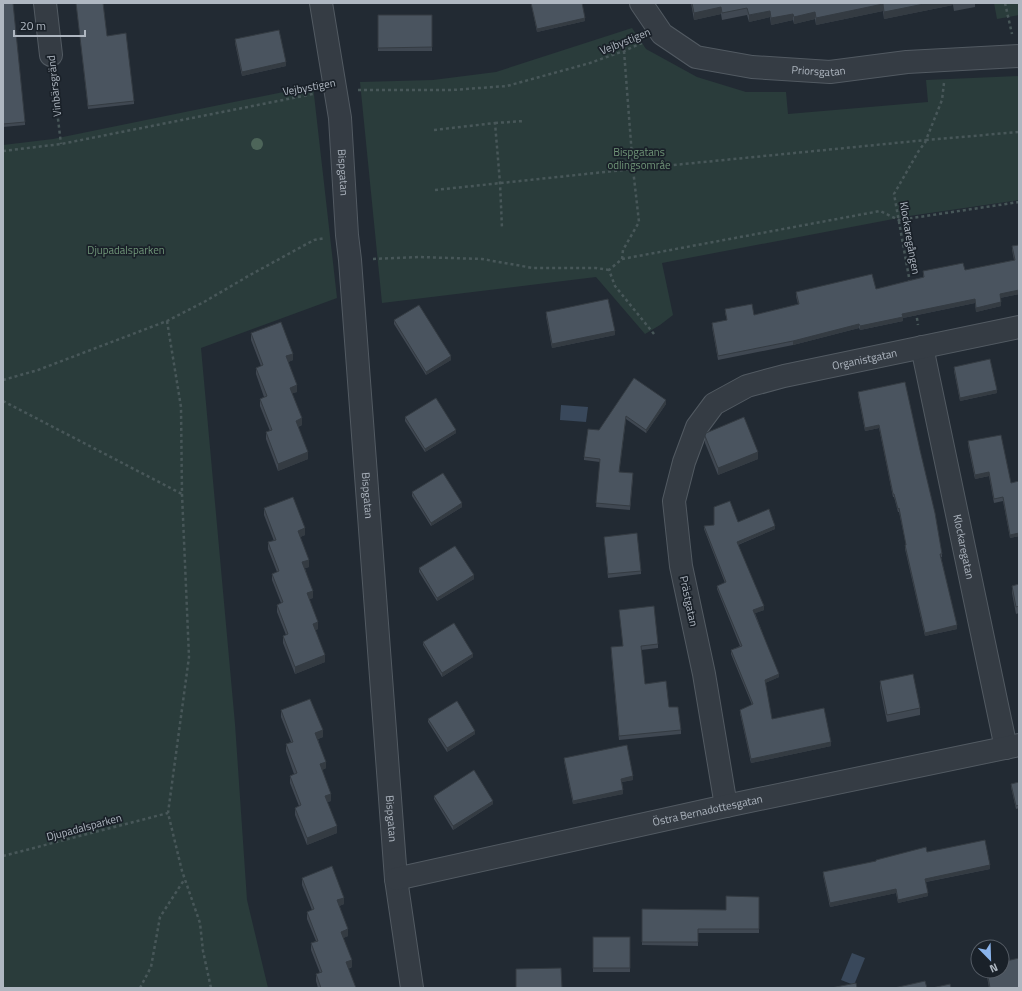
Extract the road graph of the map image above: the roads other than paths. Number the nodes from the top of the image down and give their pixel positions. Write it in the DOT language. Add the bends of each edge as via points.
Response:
graph roads {
  1 [pos="45,3"];
  2 [pos="321,3"];
  3 [pos="641,3"];
  4 [pos="51,55"];
  5 [pos="1018,56"];
  6 [pos="1019,326"];
  7 [pos="922,347"];
  8 [pos="714,404"];
  9 [pos="1012,746"];
  10 [pos="726,806"];
  11 [pos="396,879"];
  12 [pos="412,988"];
  1 -- 4 [label="street, Vinbärsgränd"];
  2 -- 11 [label="street, Bispgatan" via="340,118"];
  3 -- 5 [label="street, Priorsgatan" via="662,34 696,57 752,67 830,72 907,62"];
  6 -- 7 [label="street, Organistgatan"];
  7 -- 8 [label="street, Organistgatan" via="747,386"];
  7 -- 9 [label="street, Klockaregatan"];
  8 -- 10 [label="street, Prästgatan" via="697,427 684,462 674,501 681,566 704,674"];
  9 -- 10 [label="street, Östra Bernadottesgatan"];
  10 -- 11 [label="street, Östra Bernadottesgatan"];
  11 -- 12 [label="street, Bispgatan"];
}
